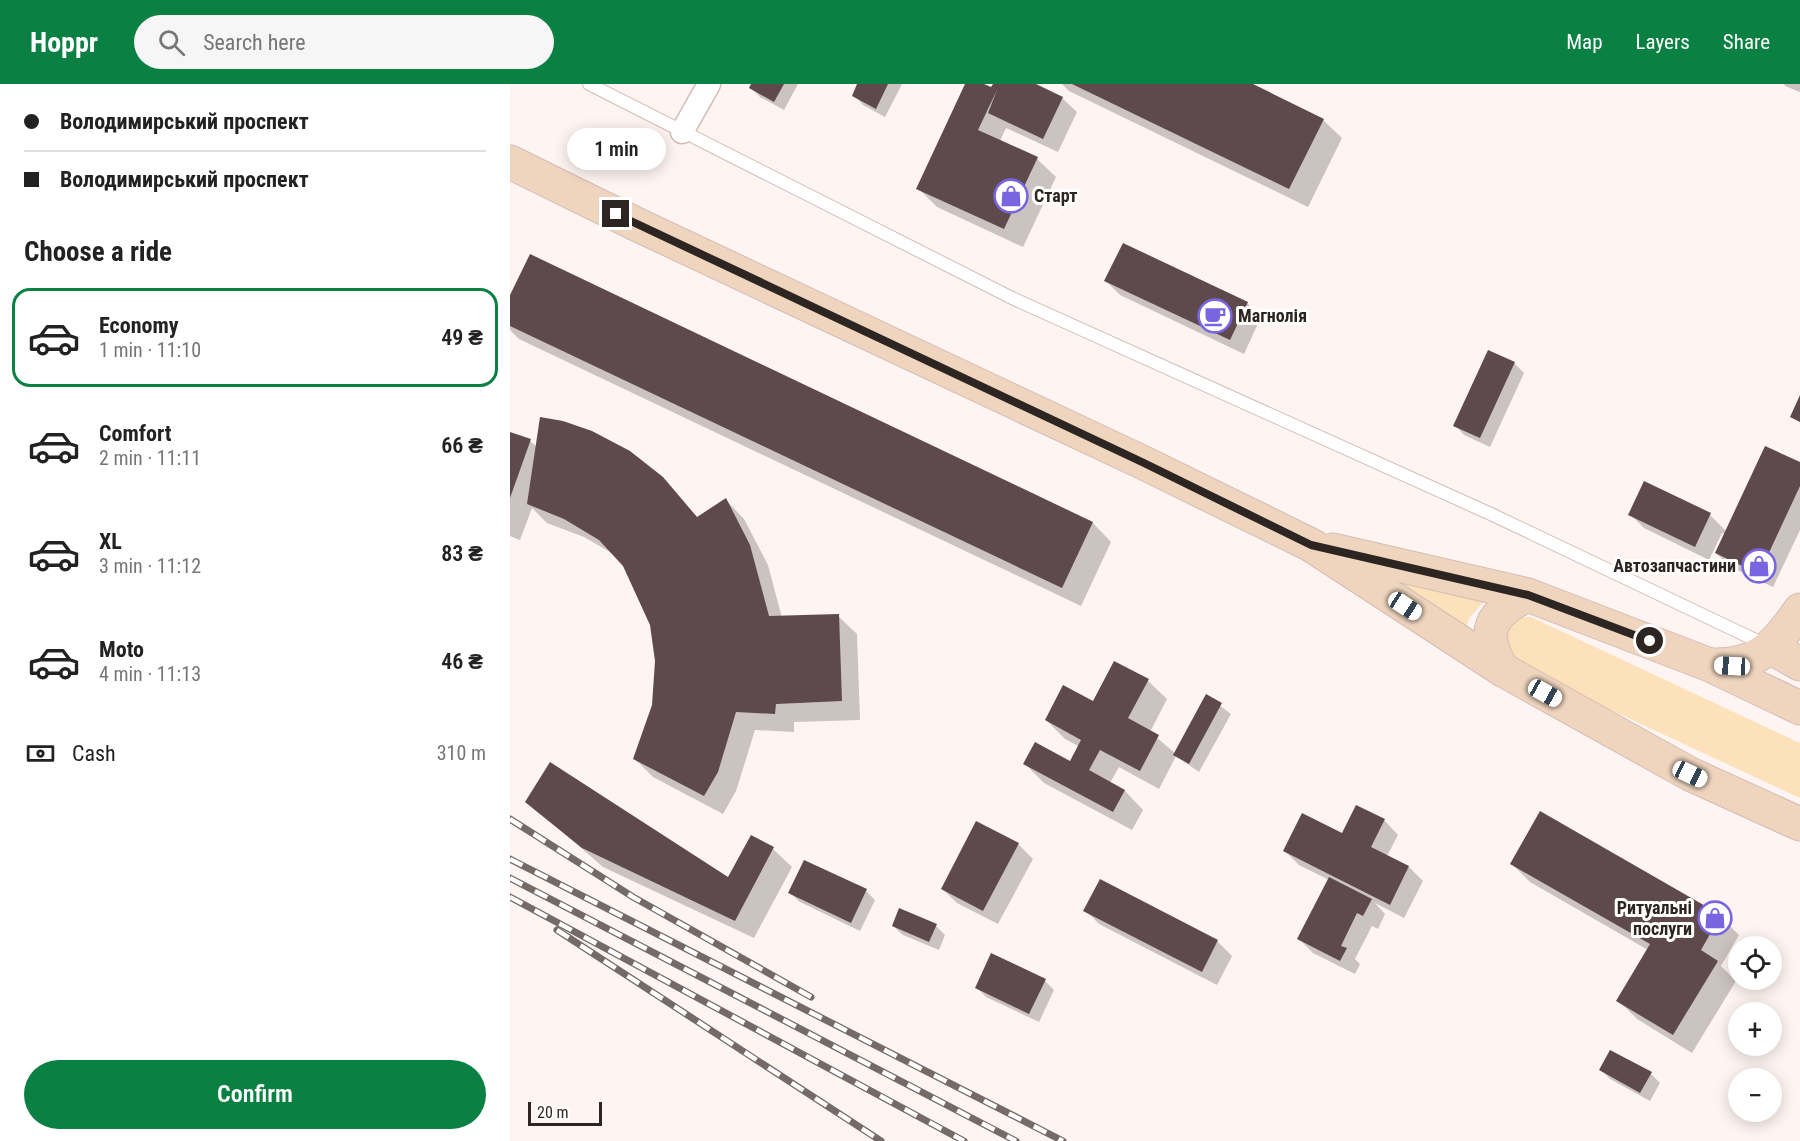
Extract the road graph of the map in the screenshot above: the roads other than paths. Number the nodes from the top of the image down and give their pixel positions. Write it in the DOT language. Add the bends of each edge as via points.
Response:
graph roads {
  1 [pos="588,84"];
  2 [pos="709,84"];
  3 [pos="682,132"];
  4 [pos="510,162"];
  5 [pos="1311,545"];
  6 [pos="1528,595"];
  7 [pos="1800,610"];
  8 [pos="1800,617"];
  9 [pos="1785,650"];
  10 [pos="1800,663"];
  11 [pos="1710,665"];
  12 [pos="1503,670"];
  13 [pos="1800,708"];
  14 [pos="1800,825"];
  1 -- 3 [label="lane"];
  2 -- 3 [label="street"];
  3 -- 9 [label="lane" via="1012,298"];
  4 -- 5 [label="main road"];
  5 -- 6 [label="main road"];
  5 -- 12 [label="main road"];
  6 -- 11 [label="main road"];
  6 -- 12 [label="main road" via="1508,604 1495,618 1490,634 1495,657"];
  7 -- 9 [label="main road" via="1783,634"];
  8 -- 9 [label="main road"];
  9 -- 10 [label="main road"];
  9 -- 11 [label="main road" via="1732,666"];
  11 -- 13 [label="main road"];
  12 -- 14 [label="main road" via="1690,774"];
}
